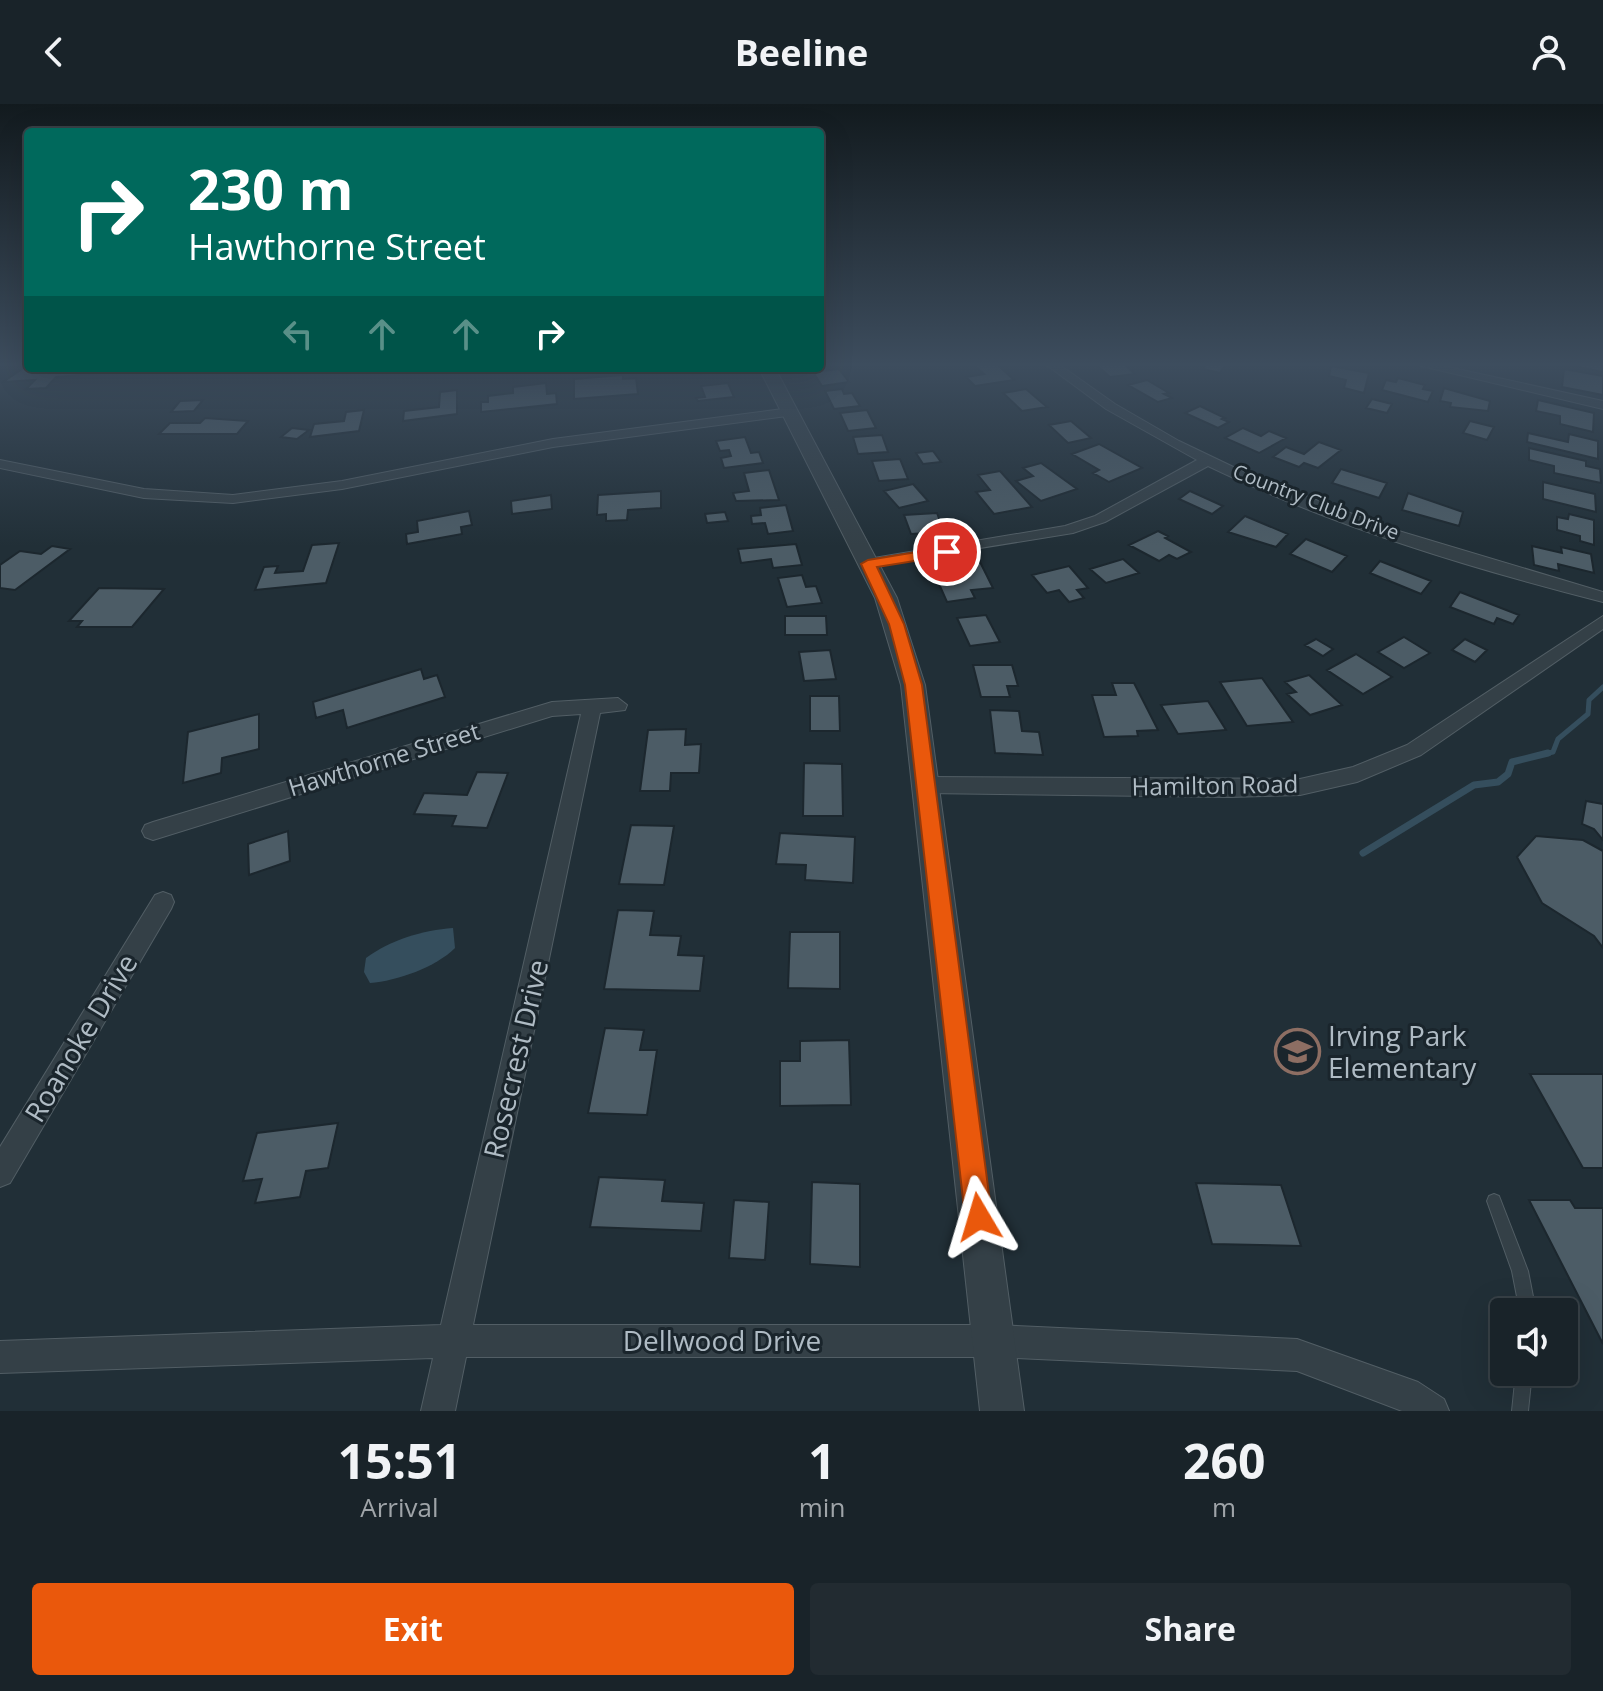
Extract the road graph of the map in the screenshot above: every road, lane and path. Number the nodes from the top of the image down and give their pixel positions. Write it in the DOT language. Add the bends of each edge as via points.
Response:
graph roads {
  1 [pos="700,424"];
  2 [pos="796,424"];
  3 [pos="1139,424"];
  4 [pos="1208,460"];
  5 [pos="0,464"];
  6 [pos="868,564"];
  7 [pos="1603,597"];
  8 [pos="1603,621"];
  9 [pos="618,705"];
  10 [pos="592,707"];
  11 [pos="925,785"];
  12 [pos="153,831"];
  13 [pos="163,902"];
  14 [pos="0,1173"];
  15 [pos="1494,1201"];
  16 [pos="1525,1298"];
  17 [pos="454,1341"];
  18 [pos="994,1341"];
  19 [pos="0,1357"];
  20 [pos="1523,1386"];
  21 [pos="438,1411"];
  22 [pos="1002,1411"];
  23 [pos="1432,1411"];
  24 [pos="1520,1411"];
  1 -- 5 [label="street" via="519,448 369,480 232,499 158,497"];
  2 -- 6 [label="street"];
  3 -- 4 [label="street, Country Club Drive"];
  4 -- 6 [label="street" via="1100,519 1068,530"];
  4 -- 7 [label="street, Country Club Drive" via="1364,523"];
  6 -- 11 [label="street" via="907,655"];
  8 -- 11 [label="street, Hamilton Road" via="1414,750 1357,774 1300,787 1230,789"];
  9 -- 10 [label="street, Hawthorne Street"];
  10 -- 12 [label="street, Hawthorne Street" via="552,709"];
  10 -- 17 [label="street, Rosecrest Drive"];
  11 -- 18 [label="street"];
  13 -- 14 [label="street, Roanoke Drive"];
  15 -- 16 [label="lane"];
  17 -- 18 [label="street, Dellwood Drive"];
  17 -- 19 [label="street, Dellwood Drive"];
  17 -- 21 [label="street, Rosecrest Drive"];
  18 -- 22 [label="street"];
  18 -- 23 [label="street, Dellwood Drive" via="1297,1355 1406,1394"];
  20 -- 24 [label="lane"];
}
